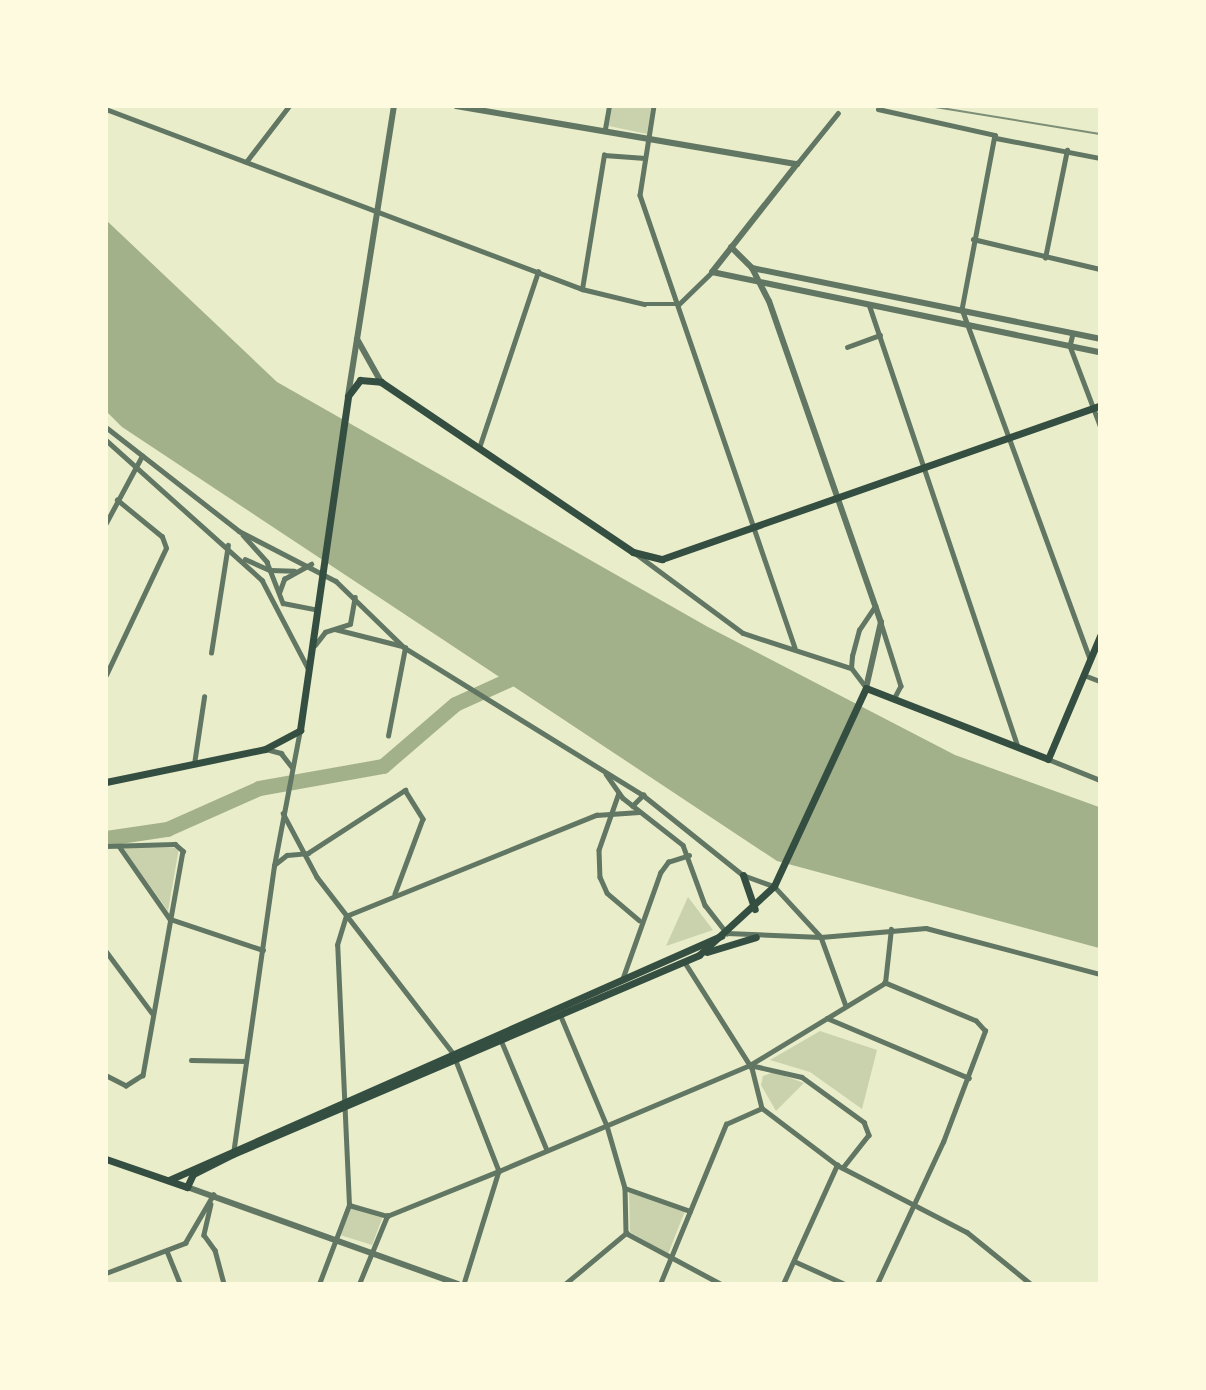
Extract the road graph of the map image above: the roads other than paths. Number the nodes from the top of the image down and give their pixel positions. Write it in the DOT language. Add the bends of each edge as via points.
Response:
graph roads {
  1 [pos="289,106"];
  2 [pos="394,106"];
  3 [pos="456,106"];
  4 [pos="609,106"];
  5 [pos="654,106"];
  6 [pos="106,109"];
  7 [pos="878,109"];
  8 [pos="838,113"];
  9 [pos="605,129"];
  10 [pos="649,137"];
  11 [pos="996,138"];
  12 [pos="1067,150"];
  13 [pos="645,158"];
  14 [pos="1100,158"];
  15 [pos="246,162"];
  16 [pos="797,164"];
  17 [pos="377,214"];
  18 [pos="973,239"];
  19 [pos="731,247"];
  20 [pos="1045,258"];
  21 [pos="752,268"];
  22 [pos="1100,269"];
  23 [pos="538,272"];
  24 [pos="712,272"];
  25 [pos="758,281"];
  26 [pos="582,289"];
  27 [pos="679,304"];
  28 [pos="869,304"];
  29 [pos="962,309"];
  30 [pos="971,327"];
  31 [pos="880,334"];
  32 [pos="1073,334"];
  33 [pos="357,338"];
  34 [pos="1100,339"];
  35 [pos="1070,346"];
  36 [pos="847,347"];
  37 [pos="1100,352"];
  38 [pos="381,382"];
  39 [pos="348,396"];
  40 [pos="1096,407"];
  41 [pos="1100,425"];
  42 [pos="106,427"];
  43 [pos="1010,436"];
  44 [pos="106,440"];
  45 [pos="479,448"];
  46 [pos="142,456"];
  47 [pos="135,464"];
  48 [pos="926,467"];
  49 [pos="117,500"];
  50 [pos="837,500"];
  51 [pos="106,523"];
  52 [pos="755,529"];
  53 [pos="239,531"];
  54 [pos="228,545"];
  55 [pos="633,552"];
  56 [pos="240,556"];
  57 [pos="310,564"];
  58 [pos="270,570"];
  59 [pos="294,571"];
  60 [pos="279,595"];
  61 [pos="355,597"];
  62 [pos="875,606"];
  63 [pos="315,609"];
  64 [pos="881,622"];
  65 [pos="334,629"];
  66 [pos="1100,636"];
  67 [pos="403,647"];
  68 [pos="795,647"];
  69 [pos="211,653"];
  70 [pos="309,656"];
  71 [pos="1090,659"];
  72 [pos="851,668"];
  73 [pos="308,669"];
  74 [pos="106,675"];
  75 [pos="1084,675"];
  76 [pos="1100,681"];
  77 [pos="866,688"];
  78 [pos="204,697"];
  79 [pos="894,699"];
  80 [pos="300,730"];
  81 [pos="388,736"];
  82 [pos="1018,746"];
  83 [pos="265,748"];
  84 [pos="1048,759"];
  85 [pos="194,764"];
  86 [pos="292,767"];
  87 [pos="604,772"];
  88 [pos="1100,780"];
  89 [pos="106,782"];
  90 [pos="619,793"];
  91 [pos="643,795"];
  92 [pos="632,806"];
  93 [pos="284,810"];
  94 [pos="612,811"];
  95 [pos="639,812"];
  96 [pos="106,846"];
  97 [pos="119,846"];
  98 [pos="689,855"];
  99 [pos="303,856"];
  100 [pos="274,866"];
  101 [pos="743,875"];
  102 [pos="774,886"];
  103 [pos="395,894"];
  104 [pos="754,909"];
  105 [pos="346,916"];
  106 [pos="170,920"];
  107 [pos="639,920"];
  108 [pos="891,928"];
  109 [pos="726,934"];
  110 [pos="756,937"];
  111 [pos="821,937"];
  112 [pos="263,950"];
  113 [pos="106,951"];
  114 [pos="699,955"];
  115 [pos="684,961"];
  116 [pos="1100,974"];
  117 [pos="885,983"];
  118 [pos="623,984"];
  119 [pos="846,1006"];
  120 [pos="559,1011"];
  121 [pos="152,1013"];
  122 [pos="827,1018"];
  123 [pos="501,1040"];
  124 [pos="454,1056"];
  125 [pos="191,1060"];
  126 [pos="246,1061"];
  127 [pos="750,1065"];
  128 [pos="106,1076"];
  129 [pos="969,1078"];
  130 [pos="343,1104"];
  131 [pos="762,1108"];
  132 [pos="607,1126"];
  133 [pos="547,1150"];
  134 [pos="233,1151"];
  135 [pos="106,1159"];
  136 [pos="837,1165"];
  137 [pos="843,1168"];
  138 [pos="499,1171"];
  139 [pos="169,1180"];
  140 [pos="187,1187"];
  141 [pos="625,1188"];
  142 [pos="212,1198"];
  143 [pos="349,1204"];
  144 [pos="914,1204"];
  145 [pos="690,1210"];
  146 [pos="387,1216"];
  147 [pos="626,1233"];
  148 [pos="337,1237"];
  149 [pos="373,1250"];
  150 [pos="167,1251"];
  151 [pos="670,1260"];
  152 [pos="794,1261"];
  153 [pos="106,1273"];
  154 [pos="180,1284"];
  155 [pos="224,1284"];
  156 [pos="319,1284"];
  157 [pos="359,1284"];
  158 [pos="458,1284"];
  159 [pos="464,1284"];
  160 [pos="565,1284"];
  161 [pos="660,1284"];
  162 [pos="721,1284"];
  163 [pos="783,1284"];
  164 [pos="845,1284"];
  165 [pos="877,1284"];
  166 [pos="1030,1284"];
  1 -- 15 [label="street"];
  2 -- 17 [label="street"];
  3 -- 9 [label="street"];
  4 -- 9 [label="street"];
  5 -- 10 [label="street"];
  6 -- 15 [label="street"];
  7 -- 11 [label="street" via="991,131"];
  8 -- 16 [label="street"];
  9 -- 10 [label="street"];
  10 -- 13 [label="street"];
  10 -- 16 [label="street"];
  11 -- 12 [label="street"];
  11 -- 18 [label="street"];
  12 -- 14 [label="street"];
  12 -- 20 [label="street"];
  13 -- 26 [label="street" via="604,155"];
  13 -- 27 [label="street" via="640,195"];
  15 -- 17 [label="street"];
  16 -- 19 [label="street"];
  17 -- 23 [label="street"];
  17 -- 33 [label="street"];
  18 -- 20 [label="street"];
  18 -- 29 [label="street"];
  19 -- 21 [label="street"];
  19 -- 24 [label="street"];
  20 -- 22 [label="street"];
  21 -- 25 [label="street"];
  21 -- 29 [label="street"];
  23 -- 26 [label="street"];
  23 -- 45 [label="street"];
  24 -- 25 [label="street"];
  24 -- 27 [label="street"];
  25 -- 28 [label="street"];
  25 -- 50 [label="street"];
  26 -- 27 [label="street" via="644,304"];
  27 -- 52 [label="street"];
  28 -- 30 [label="street"];
  28 -- 31 [label="street"];
  29 -- 30 [label="street"];
  29 -- 32 [label="street"];
  30 -- 35 [label="street"];
  30 -- 43 [label="street"];
  31 -- 36 [label="street"];
  31 -- 48 [label="street"];
  32 -- 34 [label="street"];
  32 -- 35 [label="street"];
  33 -- 38 [label="street"];
  33 -- 39 [label="street"];
  35 -- 37 [label="street"];
  35 -- 40 [label="street"];
  38 -- 39 [label="main road" via="360,380"];
  38 -- 45 [label="main road"];
  39 -- 63 [label="main road"];
  40 -- 41 [label="street"];
  40 -- 43 [label="main road"];
  42 -- 46 [label="street"];
  43 -- 48 [label="main road"];
  43 -- 71 [label="street"];
  44 -- 47 [label="street"];
  45 -- 55 [label="main road"];
  46 -- 47 [label="street"];
  46 -- 53 [label="street"];
  47 -- 49 [label="street"];
  47 -- 54 [label="street"];
  48 -- 50 [label="main road"];
  48 -- 82 [label="street"];
  49 -- 51 [label="street"];
  49 -- 74 [label="street" via="162,537 166,548"];
  50 -- 52 [label="main road"];
  50 -- 62 [label="street"];
  52 -- 55 [label="main road" via="662,559"];
  52 -- 68 [label="street"];
  53 -- 57 [label="street"];
  53 -- 58 [label="street"];
  54 -- 56 [label="street"];
  54 -- 69 [label="street"];
  55 -- 68 [label="street" via="743,633 777,647"];
  56 -- 58 [label="street"];
  56 -- 73 [label="street" via="275,600"];
  57 -- 59 [label="street"];
  57 -- 61 [label="street"];
  58 -- 59 [label="street"];
  58 -- 60 [label="street"];
  59 -- 60 [label="street"];
  60 -- 63 [label="street" via="289,608"];
  61 -- 65 [label="street" via="350,624"];
  61 -- 67 [label="street"];
  62 -- 64 [label="street"];
  62 -- 72 [label="street" via="859,630"];
  63 -- 70 [label="main road"];
  64 -- 77 [label="street"];
  64 -- 79 [label="street" via="899,673 901,690"];
  65 -- 67 [label="street"];
  65 -- 70 [label="street" via="321,635"];
  66 -- 71 [label="main road"];
  67 -- 81 [label="street"];
  67 -- 87 [label="street"];
  68 -- 72 [label="street"];
  70 -- 73 [label="main road"];
  71 -- 75 [label="main road"];
  72 -- 77 [label="street"];
  73 -- 80 [label="main road"];
  75 -- 76 [label="street"];
  75 -- 84 [label="main road"];
  77 -- 79 [label="main road"];
  77 -- 102 [label="main road"];
  78 -- 85 [label="street"];
  79 -- 82 [label="main road"];
  80 -- 83 [label="main road"];
  80 -- 86 [label="street"];
  82 -- 84 [label="main road"];
  83 -- 85 [label="main road"];
  83 -- 86 [label="street" via="281,753"];
  84 -- 88 [label="street"];
  85 -- 89 [label="main road"];
  86 -- 93 [label="street"];
  87 -- 90 [label="street"];
  87 -- 91 [label="street"];
  90 -- 92 [label="street"];
  90 -- 94 [label="street"];
  91 -- 92 [label="street"];
  91 -- 101 [label="street"];
  92 -- 95 [label="street"];
  93 -- 99 [label="street"];
  93 -- 100 [label="street"];
  94 -- 95 [label="street"];
  94 -- 103 [label="street"];
  94 -- 107 [label="street" via="598,850 600,877 607,893"];
  95 -- 98 [label="street"];
  96 -- 97 [label="street"];
  97 -- 106 [label="street"];
  97 -- 106 [label="street" via="175,844 183,851"];
  98 -- 107 [label="street" via="664,866"];
  98 -- 109 [label="street" via="705,905"];
  99 -- 100 [label="street" via="287,855"];
  99 -- 103 [label="street" via="405,790 423,819"];
  99 -- 105 [label="street"];
  100 -- 112 [label="street"];
  101 -- 102 [label="street"];
  101 -- 104 [label="main road"];
  102 -- 104 [label="main road"];
  102 -- 111 [label="street"];
  103 -- 105 [label="street"];
  104 -- 109 [label="main road"];
  105 -- 124 [label="street"];
  105 -- 130 [label="street" via="337,945"];
  106 -- 112 [label="street"];
  106 -- 121 [label="street"];
  107 -- 118 [label="street"];
  108 -- 111 [label="street"];
  108 -- 116 [label="street" via="934,929"];
  108 -- 117 [label="street"];
  109 -- 110 [label="street"];
  109 -- 114 [label="main road"];
  109 -- 118 [label="main road"];
  110 -- 111 [label="street"];
  110 -- 114 [label="main road"];
  111 -- 119 [label="street"];
  112 -- 126 [label="street"];
  113 -- 121 [label="street"];
  114 -- 115 [label="main road"];
  115 -- 118 [label="main road"];
  115 -- 127 [label="street"];
  117 -- 119 [label="street"];
  117 -- 129 [label="street" via="982,1023 985,1035"];
  118 -- 120 [label="main road"];
  119 -- 122 [label="street"];
  120 -- 123 [label="main road"];
  120 -- 124 [label="main road"];
  120 -- 132 [label="street"];
  121 -- 128 [label="street" via="141,1080 126,1086"];
  122 -- 127 [label="street"];
  122 -- 129 [label="street"];
  123 -- 124 [label="main road"];
  123 -- 133 [label="street"];
  124 -- 130 [label="main road"];
  124 -- 138 [label="street"];
  125 -- 126 [label="street"];
  126 -- 134 [label="street"];
  127 -- 131 [label="street"];
  127 -- 132 [label="street"];
  127 -- 137 [label="street" via="802,1077 869,1129"];
  129 -- 144 [label="street"];
  130 -- 134 [label="main road"];
  130 -- 143 [label="street"];
  131 -- 136 [label="street"];
  131 -- 145 [label="street" via="728,1120"];
  132 -- 133 [label="street"];
  132 -- 141 [label="street"];
  133 -- 138 [label="street"];
  134 -- 139 [label="main road"];
  134 -- 140 [label="main road" via="193,1174"];
  135 -- 139 [label="main road"];
  136 -- 137 [label="street"];
  136 -- 152 [label="street"];
  137 -- 144 [label="street"];
  138 -- 146 [label="street"];
  138 -- 159 [label="street"];
  139 -- 140 [label="main road"];
  140 -- 142 [label="street"];
  141 -- 145 [label="street"];
  141 -- 147 [label="street"];
  142 -- 148 [label="street"];
  142 -- 150 [label="street" via="189,1240"];
  142 -- 155 [label="street" via="204,1235 215,1250"];
  143 -- 146 [label="street"];
  143 -- 148 [label="street"];
  144 -- 165 [label="street"];
  144 -- 166 [label="street" via="967,1232"];
  145 -- 151 [label="street"];
  146 -- 149 [label="street"];
  147 -- 151 [label="street"];
  147 -- 160 [label="street"];
  148 -- 149 [label="street"];
  148 -- 156 [label="street"];
  149 -- 157 [label="street"];
  149 -- 158 [label="street"];
  150 -- 153 [label="street"];
  150 -- 154 [label="street"];
  151 -- 161 [label="street"];
  151 -- 162 [label="street"];
  152 -- 163 [label="street"];
  152 -- 164 [label="street"];
}
